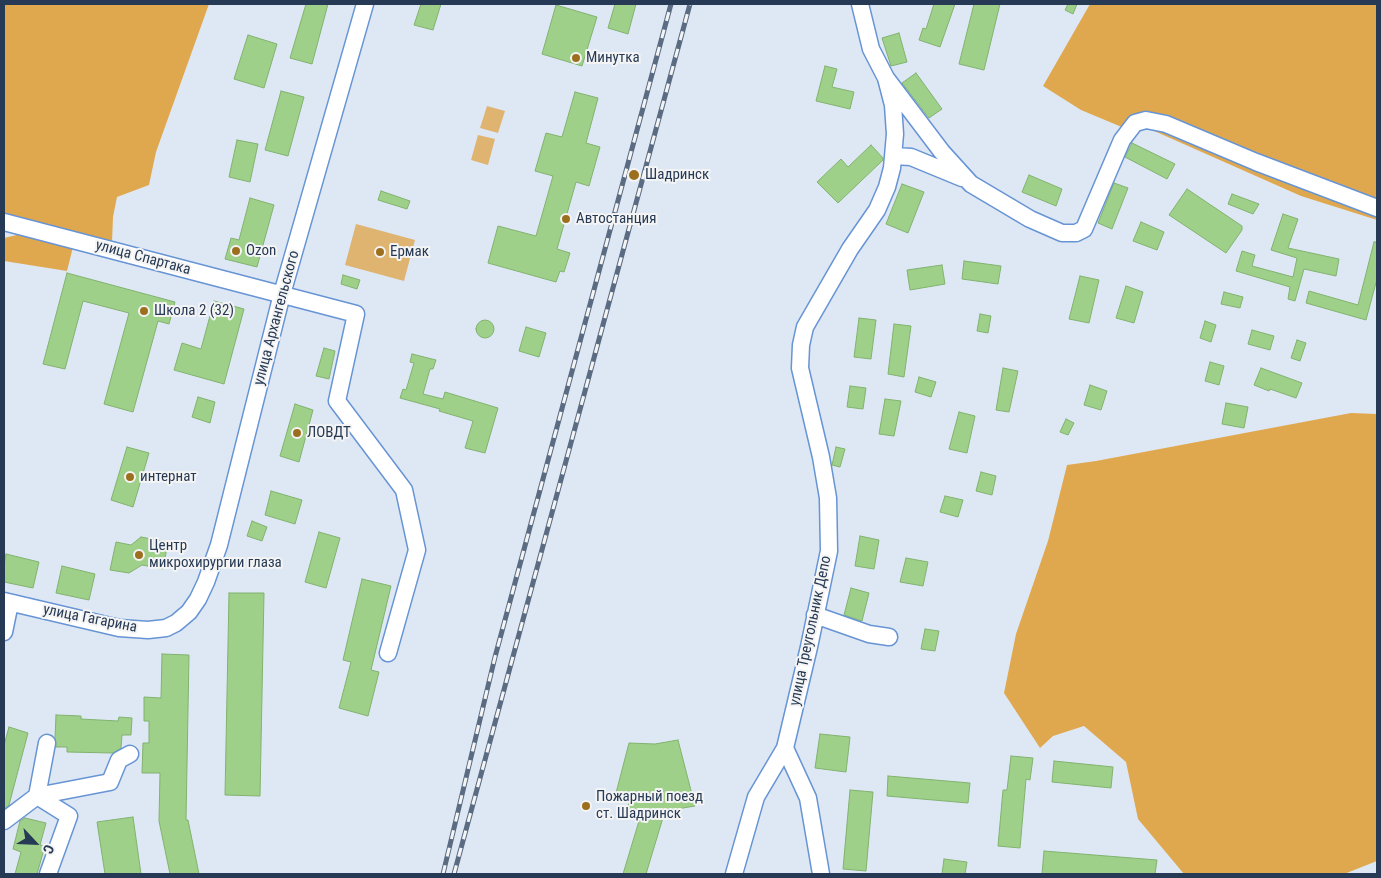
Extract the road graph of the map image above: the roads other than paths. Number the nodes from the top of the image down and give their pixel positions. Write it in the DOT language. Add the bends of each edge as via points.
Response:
graph roads {
  1 [pos="365,4"];
  2 [pos="860,4"];
  3 [pos="886,78"];
  4 [pos="894,156"];
  5 [pos="968,181"];
  6 [pos="1377,208"];
  7 [pos="4,222"];
  8 [pos="282,294"];
  9 [pos="7,602"];
  10 [pos="815,615"];
  11 [pos="176,623"];
  12 [pos="4,632"];
  13 [pos="889,637"];
  14 [pos="388,653"];
  15 [pos="47,743"];
  16 [pos="785,748"];
  17 [pos="130,754"];
  18 [pos="37,796"];
  19 [pos="4,821"];
  20 [pos="48,874"];
  21 [pos="734,874"];
  22 [pos="821,874"];
  1 -- 8 [label="street, улица Архангельского"];
  2 -- 3 [label="street" via="871,49"];
  3 -- 4 [label="street, улица Треугольник Депо" via="893,105"];
  3 -- 5 [label="street"];
  4 -- 5 [label="street" via="911,157"];
  4 -- 10 [label="street, улица Треугольник Депо" via="887,187 877,210 850,249 805,327 801,345 800,368 828,498 829,551"];
  5 -- 6 [label="street" via="1030,219 1062,233 1076,233 1084,229 1122,140 1135,123 1146,120 1166,124"];
  7 -- 8 [label="street, улица Спартака"];
  8 -- 11 [label="street, улица Архангельского" via="219,545 198,599"];
  8 -- 14 [label="street, улица Спартака" via="356,314 337,401 404,490 417,550"];
  9 -- 11 [label="street, улица Гагарина" via="130,629 157,630"];
  9 -- 12 [label="street"];
  10 -- 13 [label="street" via="869,634"];
  10 -- 16 [label="street, улица Треугольник Депо"];
  15 -- 18 [label="street"];
  16 -- 21 [label="street, улица Треугольник Депо" via="756,797"];
  16 -- 22 [label="street" via="808,798"];
  17 -- 18 [label="street" via="119,760 110,782"];
  18 -- 19 [label="street"];
  18 -- 20 [label="street" via="69,816"];
}
